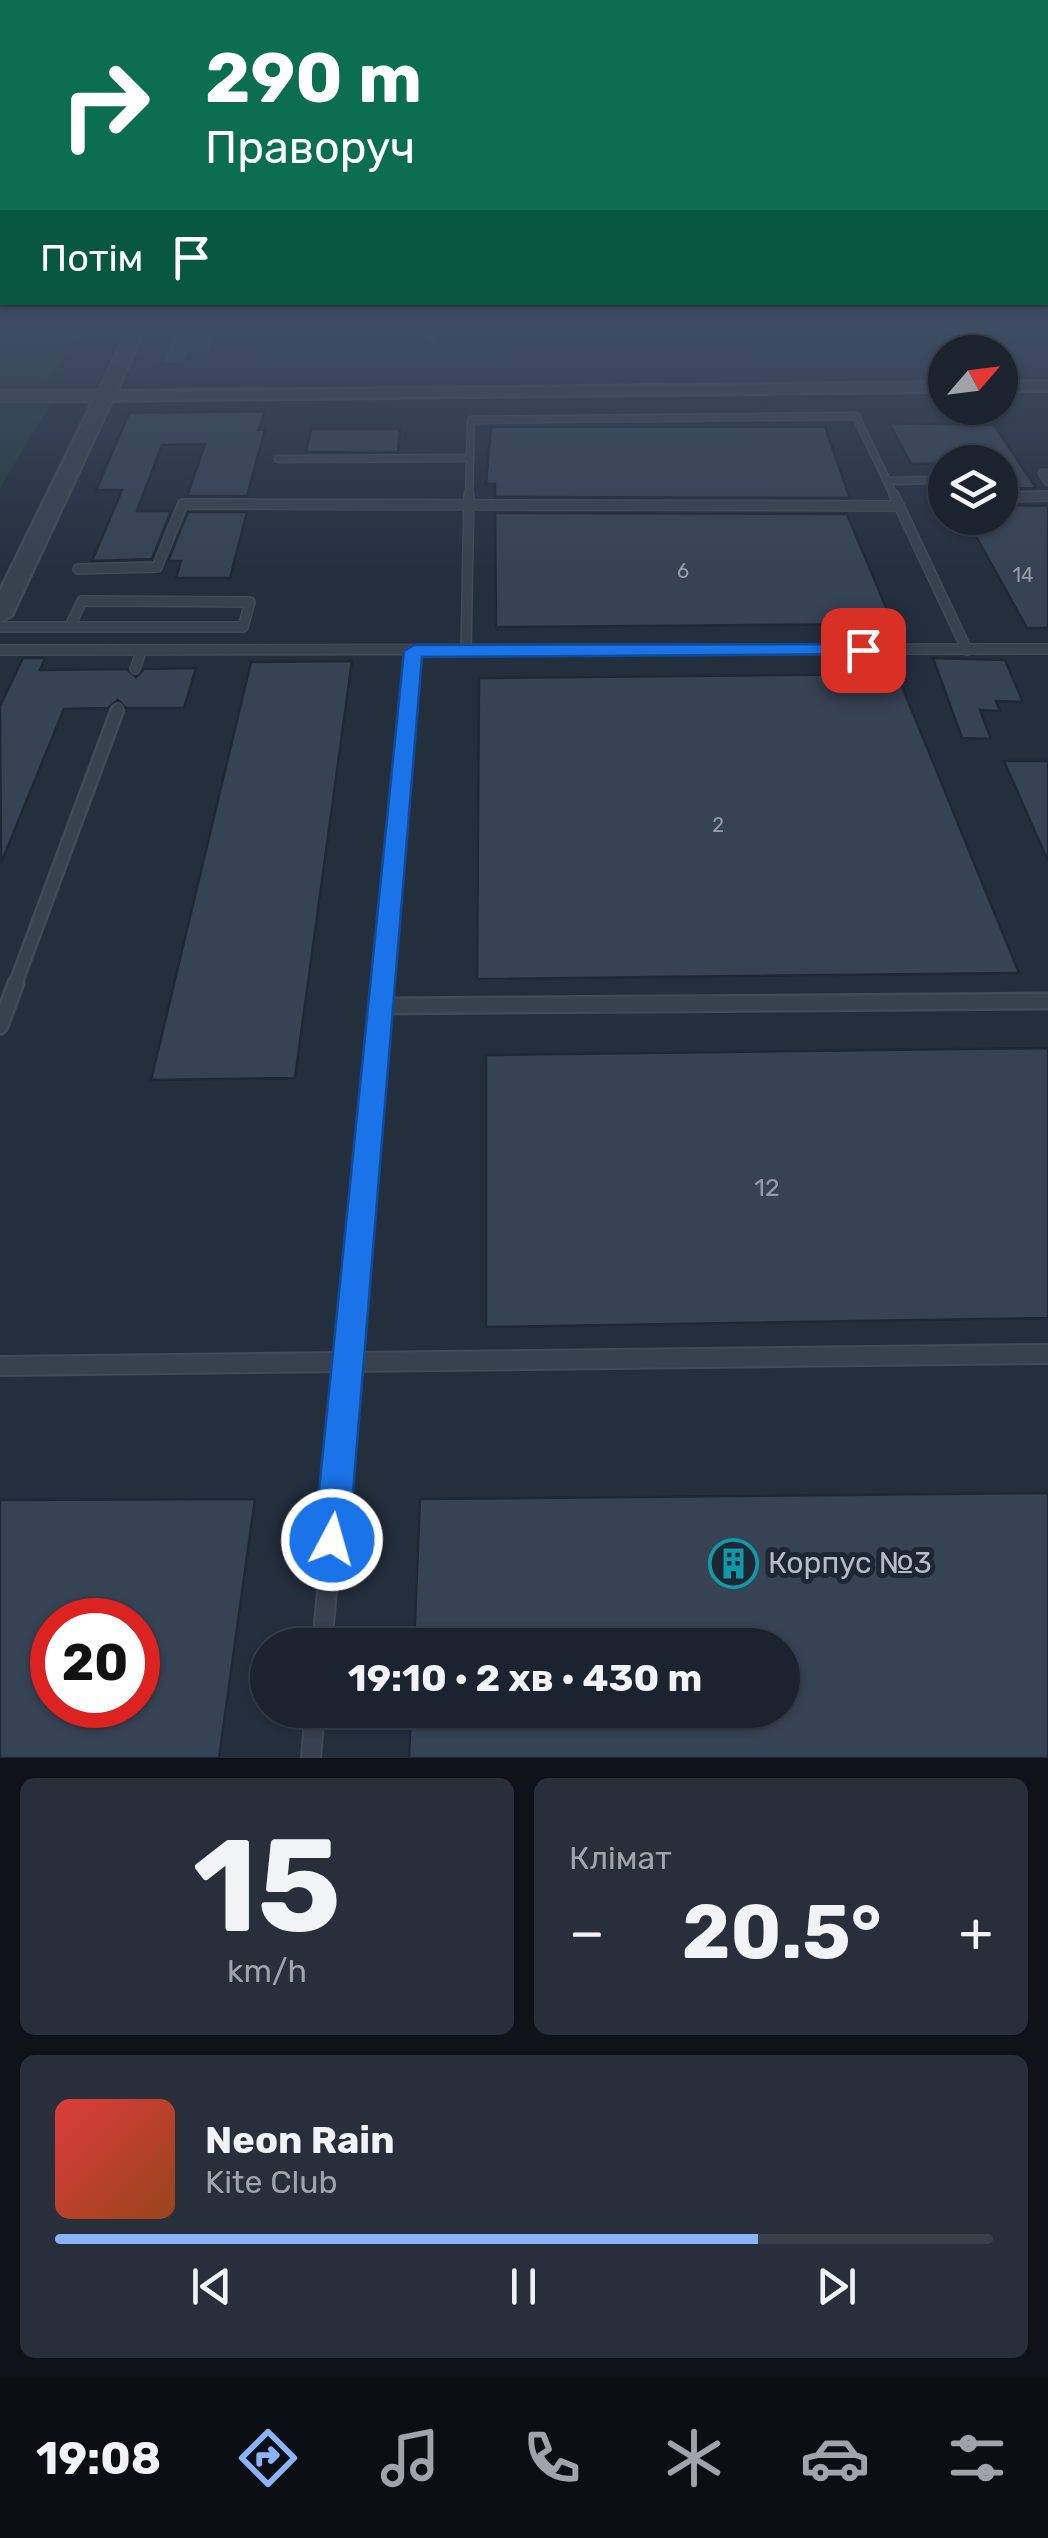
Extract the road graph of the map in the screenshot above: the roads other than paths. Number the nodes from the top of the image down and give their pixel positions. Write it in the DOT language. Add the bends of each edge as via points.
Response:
graph roads {
  1 [pos="98,407"];
  2 [pos="470,458"];
  3 [pos="278,459"];
  4 [pos="1048,473"];
  5 [pos="928,480"];
  6 [pos="887,481"];
  7 [pos="1048,482"];
  8 [pos="1048,496"];
  9 [pos="1018,497"];
  10 [pos="899,506"];
  11 [pos="468,507"];
  12 [pos="78,569"];
  13 [pos="0,615"];
  14 [pos="70,626"];
  15 [pos="0,627"];
  16 [pos="0,650"];
  17 [pos="967,650"];
  18 [pos="1048,650"];
  19 [pos="414,651"];
  20 [pos="466,651"];
  21 [pos="140,652"];
  22 [pos="135,669"];
  23 [pos="118,708"];
  24 [pos="1048,1001"];
  25 [pos="382,1006"];
  26 [pos="0,1026"];
  27 [pos="1048,1354"];
  28 [pos="349,1365"];
  29 [pos="0,1366"];
  30 [pos="324,1628"];
  31 [pos="313,1728"];
  32 [pos="310,1758"];
  1 -- 13 [label="street"];
  2 -- 3 [label="lane"];
  2 -- 6 [label="lane" via="471,420 856,416"];
  2 -- 11 [label="lane"];
  4 -- 7 [label="lane" via="1042,473"];
  5 -- 6 [label="lane"];
  6 -- 10 [label="lane"];
  8 -- 9 [label="lane"];
  10 -- 11 [label="lane"];
  10 -- 17 [label="lane"];
  11 -- 12 [label="lane" via="182,504 157,567"];
  11 -- 20 [label="lane"];
  14 -- 14 [label="lane" via="243,627 250,602 82,601"];
  14 -- 15 [label="lane"];
  16 -- 21 [label="lane"];
  17 -- 18 [label="lane"];
  17 -- 20 [label="lane"];
  19 -- 20 [label="lane"];
  19 -- 21 [label="lane"];
  19 -- 25 [label="lane"];
  21 -- 22 [label="lane"];
  23 -- 26 [label="lane"];
  24 -- 25 [label="lane"];
  25 -- 28 [label="lane"];
  27 -- 28 [label="lane"];
  28 -- 29 [label="lane"];
  28 -- 30 [label="lane"];
  31 -- 32 [label="lane"];
}
